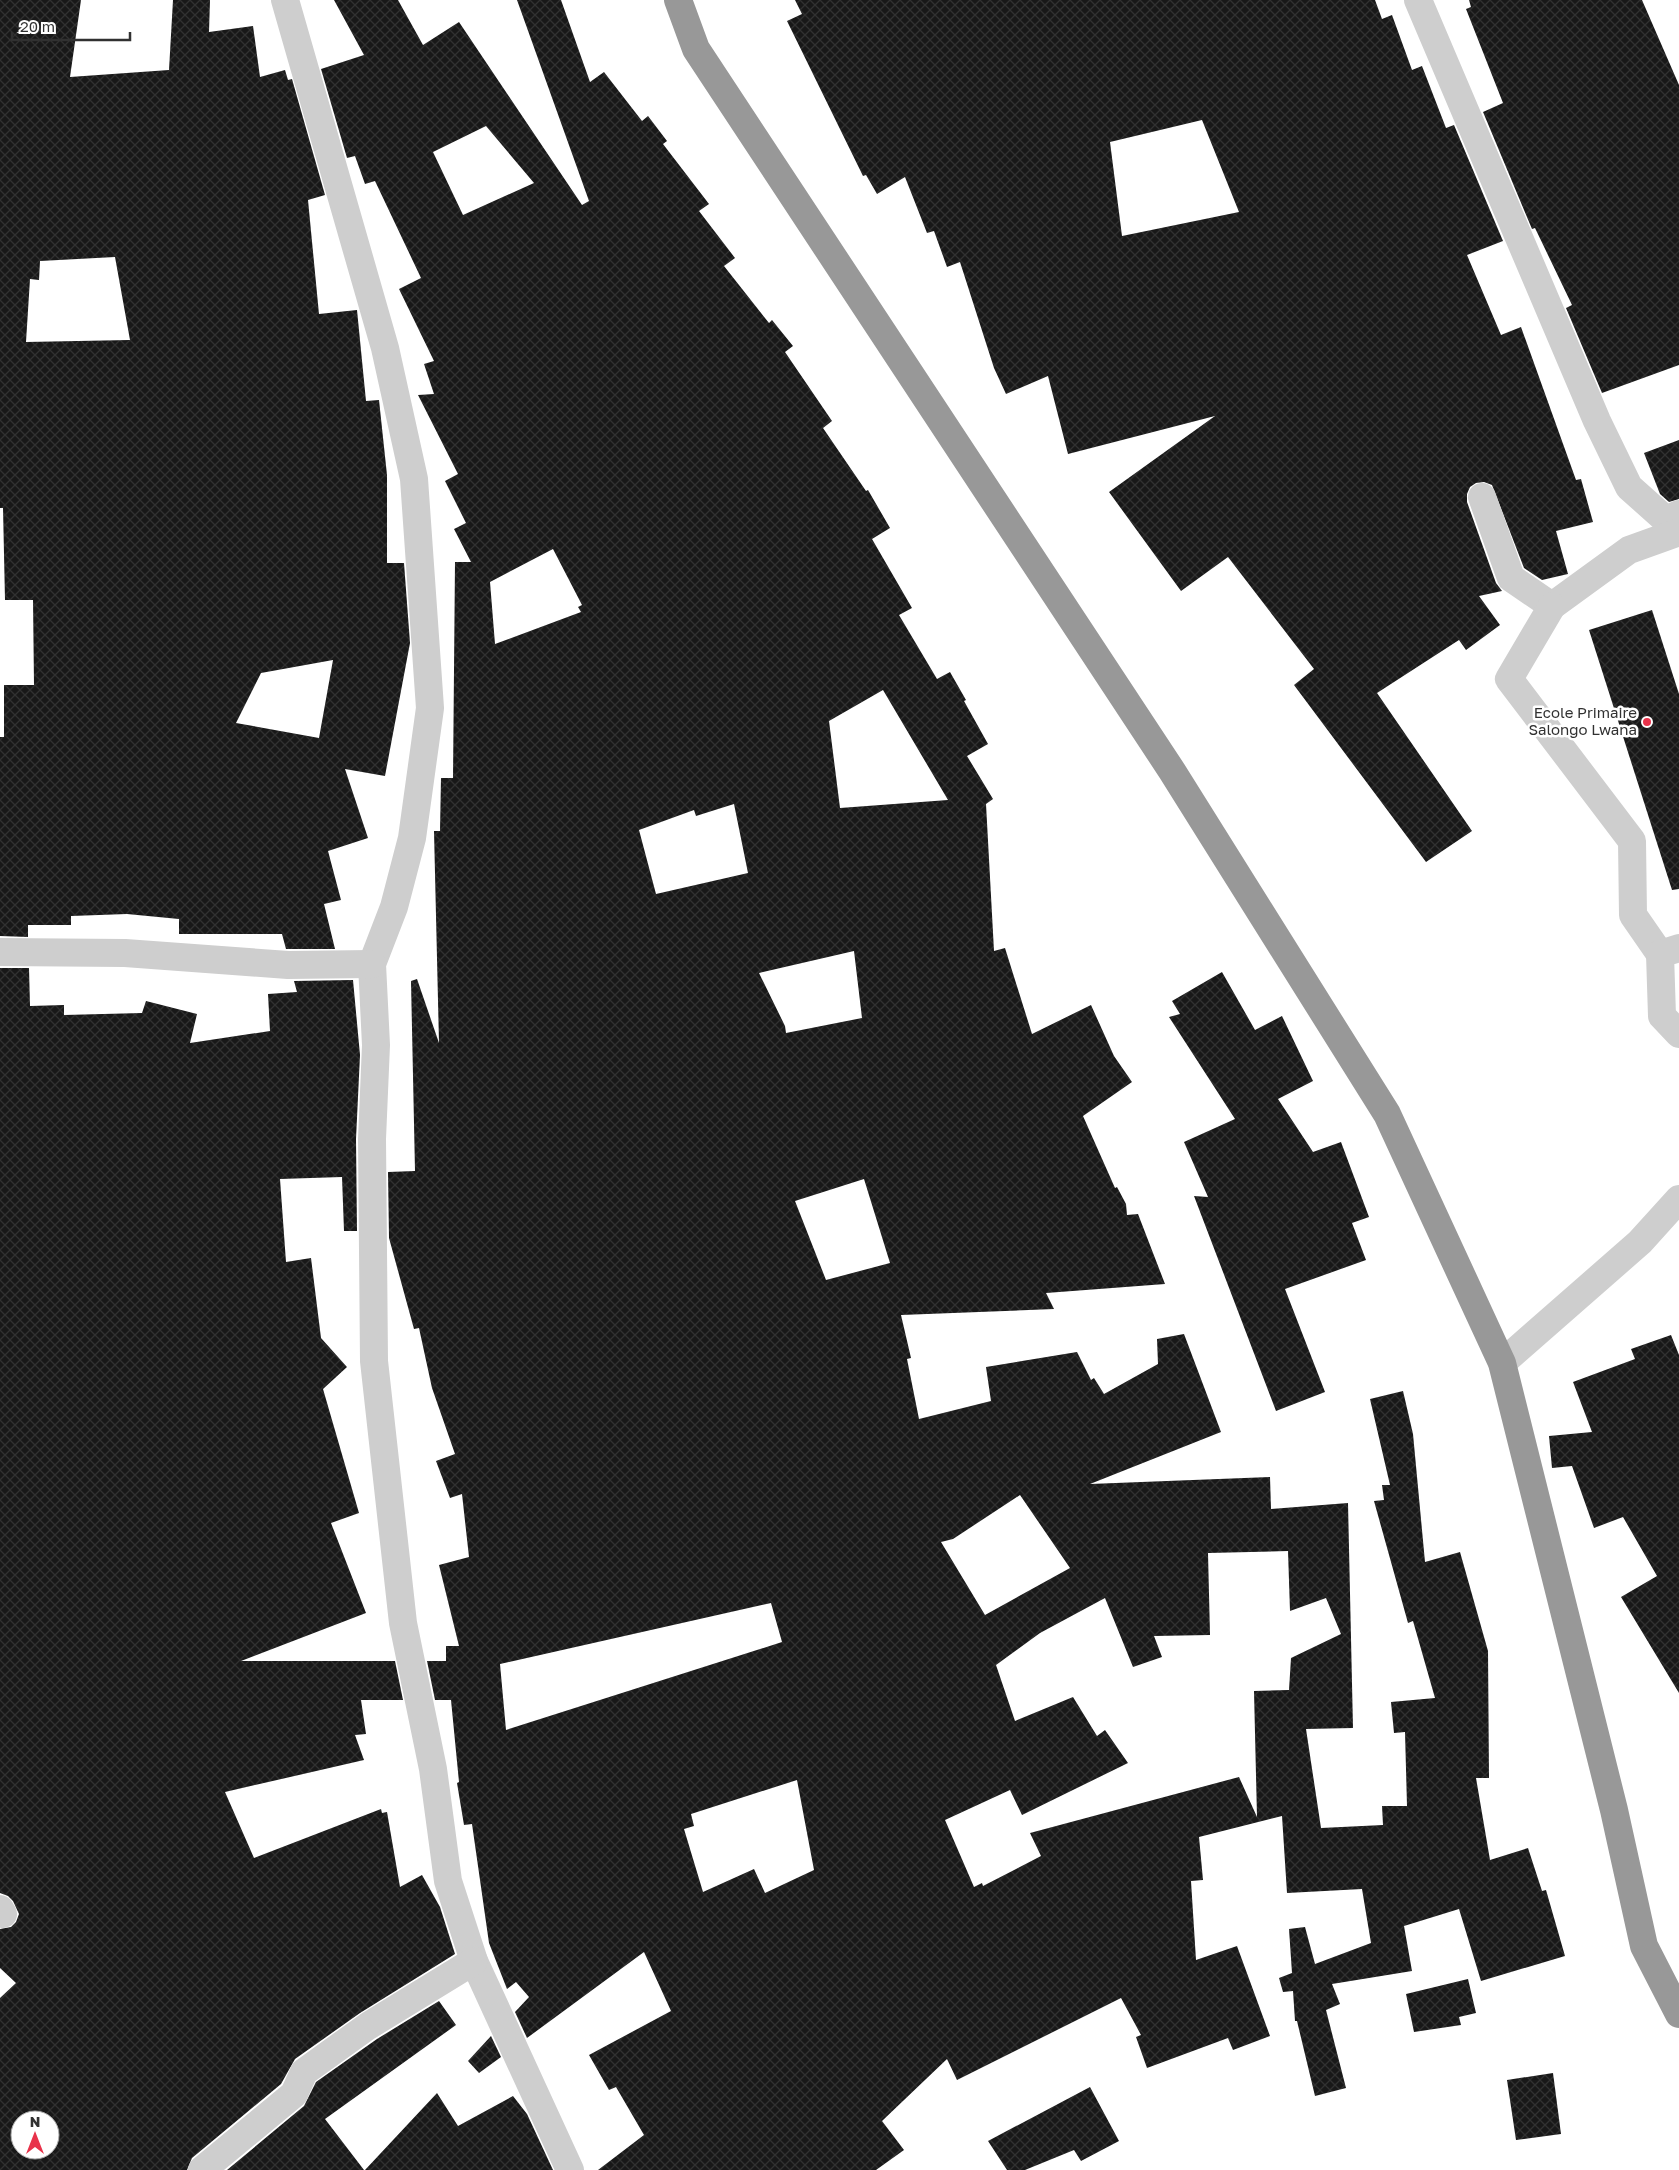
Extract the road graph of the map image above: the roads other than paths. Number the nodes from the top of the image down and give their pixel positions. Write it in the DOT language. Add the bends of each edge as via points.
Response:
graph roads {
  1 [pos="285,0"];
  2 [pos="678,0"];
  3 [pos="1418,0"];
  4 [pos="1482,497"];
  5 [pos="1679,514"];
  6 [pos="1679,532"];
  7 [pos="1552,606"];
  8 [pos="1669,951"];
  9 [pos="0,952"];
  10 [pos="372,964"];
  11 [pos="1679,1034"];
  12 [pos="1679,1199"];
  13 [pos="1502,1363"];
  14 [pos="474,1961"];
  15 [pos="1679,2014"];
  16 [pos="202,2170"];
  17 [pos="570,2170"];
  1 -- 10 [label="street" via="385,348 414,479 430,708 412,838 394,907"];
  2 -- 13 [label="highway" via="696,49 1172,771 1388,1114"];
  3 -- 5 [label="street" via="1597,420 1630,487 1666,520"];
  4 -- 7 [label="street" via="1511,578"];
  6 -- 7 [label="street" via="1629,550"];
  7 -- 8 [label="street" via="1509,679 1632,841 1633,915"];
  8 -- 11 [label="street" via="1662,1016"];
  9 -- 10 [label="street" via="124,953 288,965"];
  10 -- 14 [label="street" via="376,1045 372,1139 374,1361 402,1624 433,1769 448,1881"];
  12 -- 13 [label="street" via="1640,1242"];
  13 -- 15 [label="highway" via="1614,1810 1644,1946"];
  14 -- 16 [label="street" via="368,2026 304,2072 294,2094"];
  14 -- 17 [label="street"];
}
